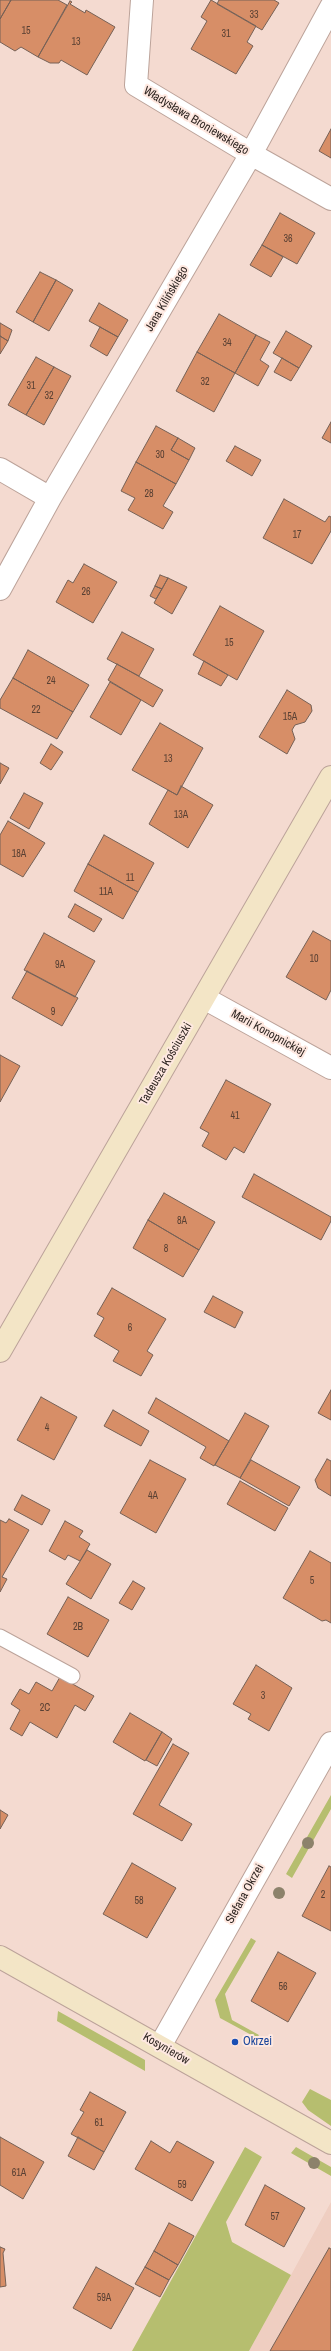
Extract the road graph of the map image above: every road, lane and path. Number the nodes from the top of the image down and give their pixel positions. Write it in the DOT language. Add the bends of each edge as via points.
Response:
graph roads {
  1 [pos="142,0"];
  2 [pos="331,7"];
  3 [pos="251,154"];
  4 [pos="331,199"];
  5 [pos="0,469"];
  6 [pos="50,498"];
  7 [pos="0,589"];
  8 [pos="331,777"];
  9 [pos="204,998"];
  10 [pos="331,1068"];
  11 [pos="0,1351"];
  12 [pos="0,1637"];
  13 [pos="72,1676"];
  14 [pos="331,1743"];
  15 [pos="0,1957"];
  16 [pos="160,2046"];
  17 [pos="331,2143"];
  1 -- 3 [label="street, Władysława Broniewskiego" via="136,85"];
  2 -- 3 [label="street, Jana Kilińskiego"];
  3 -- 4 [label="street, Władysława Broniewskiego"];
  3 -- 6 [label="street, Jana Kilińskiego"];
  5 -- 6 [label="street"];
  6 -- 7 [label="street, Jana Kilińskiego"];
  8 -- 9 [label="street, Tadeusza Kościuszki"];
  9 -- 10 [label="street, Marii Konopnickiej"];
  9 -- 11 [label="street, Tadeusza Kościuszki"];
  12 -- 13 [label="lane"];
  14 -- 16 [label="street, Stefana Okrzei"];
  15 -- 16 [label="street, Kosynierów"];
  16 -- 17 [label="street, Kosynierów"];
}
